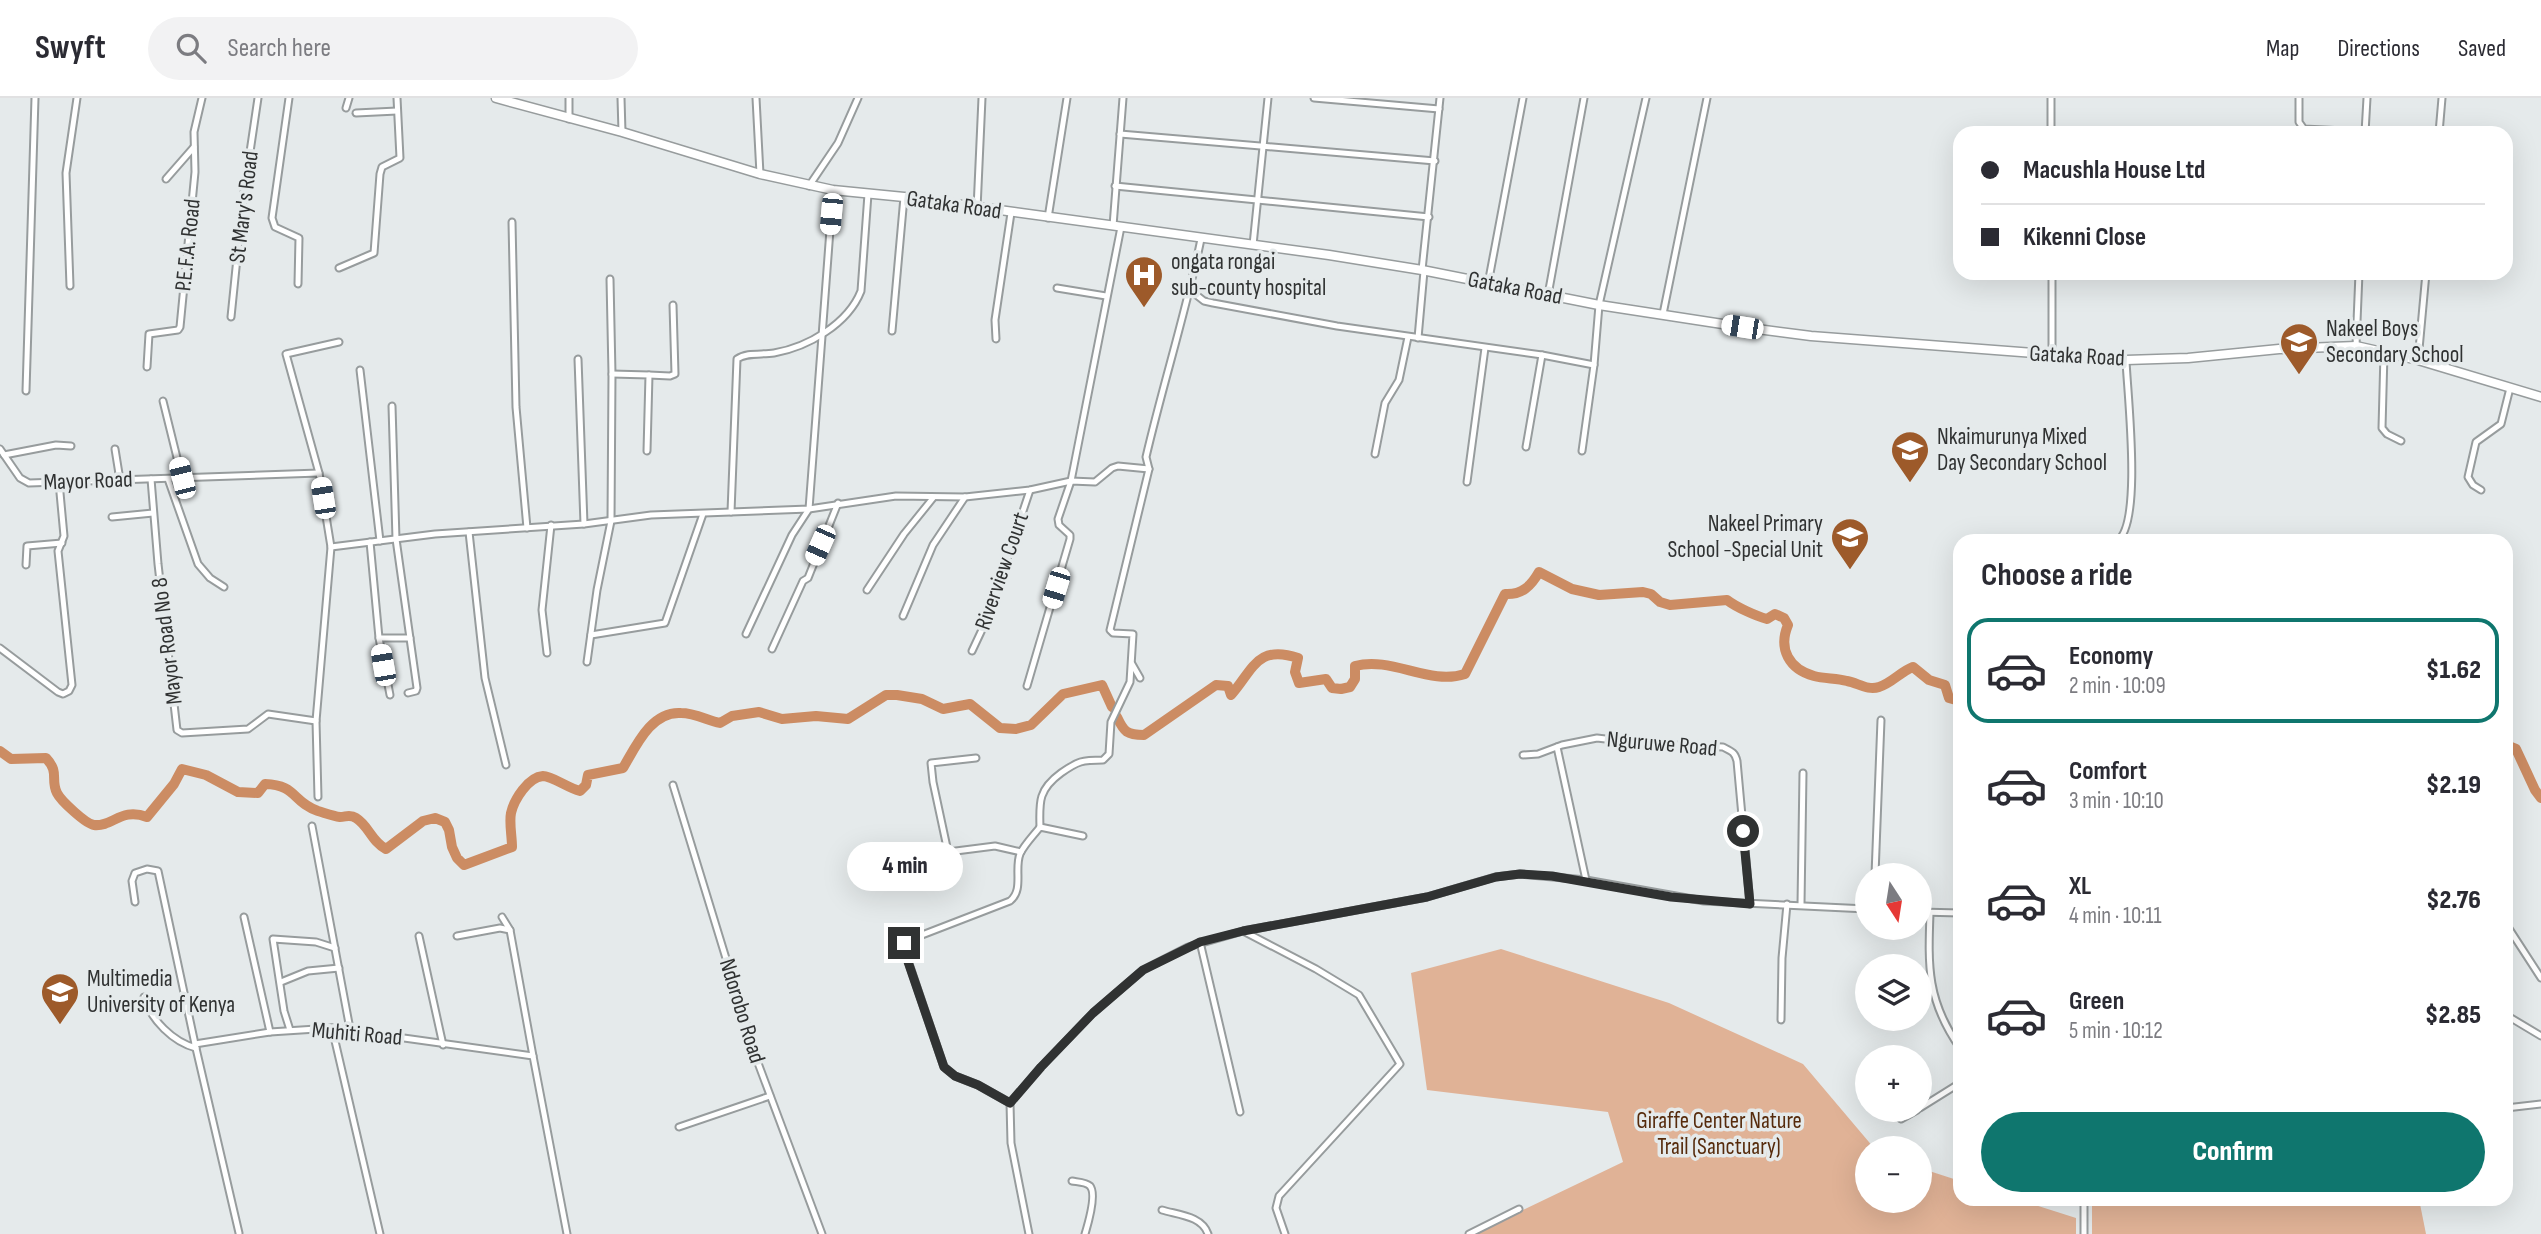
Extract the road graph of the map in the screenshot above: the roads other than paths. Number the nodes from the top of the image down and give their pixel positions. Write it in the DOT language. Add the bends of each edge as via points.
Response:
graph roads {
  1 [pos="35,98"];
  2 [pos="77,98"];
  3 [pos="202,98"];
  4 [pos="258,98"];
  5 [pos="289,98"];
  6 [pos="349,98"];
  7 [pos="397,98"];
  8 [pos="496,98"];
  9 [pos="569,98"];
  10 [pos="621,98"];
  11 [pos="756,98"];
  12 [pos="858,98"];
  13 [pos="982,98"];
  14 [pos="1067,98"];
  15 [pos="1123,98"];
  16 [pos="1268,98"];
  17 [pos="1314,98"];
  18 [pos="1440,98"];
  19 [pos="1523,98"];
  20 [pos="1584,98"];
  21 [pos="1646,98"];
  22 [pos="1707,98"];
  23 [pos="2051,98"];
  24 [pos="2299,98"];
  25 [pos="2367,98"];
  26 [pos="2442,98"];
  27 [pos="346,108"];
  28 [pos="1440,109"];
  29 [pos="397,111"];
  30 [pos="356,113"];
  31 [pos="569,119"];
  32 [pos="2051,126"];
  33 [pos="2302,126"];
  34 [pos="2365,126"];
  35 [pos="2440,126"];
  36 [pos="622,132"];
  37 [pos="1120,134"];
  38 [pos="1265,145"];
  39 [pos="194,147"];
  40 [pos="1435,161"];
  41 [pos="760,174"];
  42 [pos="166,179"];
  43 [pos="809,186"];
  44 [pos="1115,186"];
  45 [pos="833,190"];
  46 [pos="868,194"];
  47 [pos="904,197"];
  48 [pos="1258,201"];
  49 [pos="976,209"];
  50 [pos="1011,213"];
  51 [pos="1429,217"];
  52 [pos="1048,218"];
  53 [pos="512,222"];
  54 [pos="1117,226"];
  55 [pos="1201,239"];
  56 [pos="1253,245"];
  57 [pos="339,268"];
  58 [pos="1423,270"];
  59 [pos="610,279"];
  60 [pos="2052,280"];
  61 [pos="2359,280"];
  62 [pos="2425,280"];
  63 [pos="1488,284"];
  64 [pos="298,285"];
  65 [pos="70,286"];
  66 [pos="1057,288"];
  67 [pos="1190,290"];
  68 [pos="1548,295"];
  69 [pos="1106,296"];
  70 [pos="1599,304"];
  71 [pos="673,305"];
  72 [pos="1663,314"];
  73 [pos="231,317"];
  74 [pos="892,331"];
  75 [pos="821,336"];
  76 [pos="1408,337"];
  77 [pos="1418,338"];
  78 [pos="996,339"];
  79 [pos="339,342"];
  80 [pos="2357,346"];
  81 [pos="1485,348"];
  82 [pos="2384,353"];
  83 [pos="1542,355"];
  84 [pos="2052,355"];
  85 [pos="578,359"];
  86 [pos="2126,360"];
  87 [pos="2418,360"];
  88 [pos="1594,365"];
  89 [pos="147,367"];
  90 [pos="360,370"];
  91 [pos="612,374"];
  92 [pos="649,374"];
  93 [pos="2510,388"];
  94 [pos="26,391"];
  95 [pos="2541,397"];
  96 [pos="163,401"];
  97 [pos="392,406"];
  98 [pos="2401,441"];
  99 [pos="71,446"];
  100 [pos="1526,447"];
  101 [pos="114,449"];
  102 [pos="648,451"];
  103 [pos="1582,451"];
  104 [pos="2,452"];
  105 [pos="1375,454"];
  106 [pos="1149,469"];
  107 [pos="319,472"];
  108 [pos="182,478"];
  109 [pos="151,479"];
  110 [pos="168,479"];
  111 [pos="120,480"];
  112 [pos="1071,481"];
  113 [pos="59,482"];
  114 [pos="1468,482"];
  115 [pos="1030,490"];
  116 [pos="2481,490"];
  117 [pos="965,497"];
  118 [pos="933,498"];
  119 [pos="839,503"];
  120 [pos="809,509"];
  121 [pos="731,512"];
  122 [pos="153,513"];
  123 [pos="703,514"];
  124 [pos="112,517"];
  125 [pos="611,521"];
  126 [pos="584,523"];
  127 [pos="551,525"];
  128 [pos="527,528"];
  129 [pos="469,532"];
  130 [pos="2124,534"];
  131 [pos="396,539"];
  132 [pos="370,541"];
  133 [pos="380,541"];
  134 [pos="62,543"];
  135 [pos="331,547"];
  136 [pos="26,565"];
  137 [pos="224,587"];
  138 [pos="867,590"];
  139 [pos="903,616"];
  140 [pos="746,634"];
  141 [pos="591,635"];
  142 [pos="379,638"];
  143 [pos="410,638"];
  144 [pos="0,648"];
  145 [pos="772,649"];
  146 [pos="972,651"];
  147 [pos="547,653"];
  148 [pos="587,662"];
  149 [pos="1132,664"];
  150 [pos="1140,678"];
  151 [pos="1027,686"];
  152 [pos="408,693"];
  153 [pos="390,695"];
  154 [pos="1881,720"];
  155 [pos="316,721"];
  156 [pos="1557,747"];
  157 [pos="1523,755"];
  158 [pos="976,758"];
  159 [pos="506,765"];
  160 [pos="1803,773"];
  161 [pos="673,785"];
  162 [pos="318,797"];
  163 [pos="312,826"];
  164 [pos="1040,827"];
  165 [pos="1083,836"];
  166 [pos="1021,852"];
  167 [pos="1875,863"];
  168 [pos="1586,880"];
  169 [pos="135,902"];
  170 [pos="1750,904"];
  171 [pos="1787,904"];
  172 [pos="1801,904"];
  173 [pos="1855,908"];
  174 [pos="1932,913"];
  175 [pos="1953,913"];
  176 [pos="502,916"];
  177 [pos="244,917"];
  178 [pos="510,930"];
  179 [pos="1243,931"];
  180 [pos="2513,935"];
  181 [pos="419,936"];
  182 [pos="457,936"];
  183 [pos="1929,940"];
  184 [pos="1200,942"];
  185 [pos="335,948"];
  186 [pos="338,968"];
  187 [pos="2541,978"];
  188 [pos="281,982"];
  189 [pos="145,997"];
  190 [pos="2513,1019"];
  191 [pos="1781,1020"];
  192 [pos="332,1028"];
  193 [pos="350,1029"];
  194 [pos="290,1030"];
  195 [pos="270,1032"];
  196 [pos="1953,1036"];
  197 [pos="2541,1036"];
  198 [pos="443,1045"];
  199 [pos="195,1046"];
  200 [pos="533,1056"];
  201 [pos="1953,1087"];
  202 [pos="770,1096"];
  203 [pos="1932,1100"];
  204 [pos="1010,1103"];
  205 [pos="2541,1104"];
  206 [pos="2513,1107"];
  207 [pos="1240,1112"];
  208 [pos="679,1127"];
  209 [pos="1072,1181"];
  210 [pos="2084,1206"];
  211 [pos="1519,1209"];
  212 [pos="1162,1210"];
  213 [pos="239,1233"];
  214 [pos="380,1234"];
  215 [pos="567,1234"];
  216 [pos="821,1234"];
  217 [pos="1029,1234"];
  218 [pos="1086,1234"];
  219 [pos="1208,1234"];
  220 [pos="1285,1234"];
  221 [pos="1469,1234"];
  222 [pos="2084,1234"];
  1 -- 94 [label="street"];
  2 -- 65 [label="street" via="66,173"];
  3 -- 39 [label="street, P.E.F.A. Road"];
  4 -- 73 [label="street, St Mary's Road"];
  5 -- 64 [label="street" via="272,218 275,227 299,238"];
  6 -- 27 [label="street"];
  7 -- 29 [label="street"];
  8 -- 31 [label="street, Gataka Road"];
  9 -- 31 [label="street"];
  10 -- 36 [label="street"];
  11 -- 41 [label="street"];
  12 -- 43 [label="street" via="838,143"];
  13 -- 49 [label="street"];
  14 -- 52 [label="street"];
  15 -- 37 [label="street"];
  16 -- 38 [label="street"];
  17 -- 28 [label="street"];
  18 -- 28 [label="street"];
  19 -- 63 [label="street"];
  20 -- 68 [label="street"];
  21 -- 70 [label="street"];
  22 -- 72 [label="street"];
  23 -- 32 [label="street"];
  24 -- 33 [label="street"];
  25 -- 34 [label="street"];
  26 -- 35 [label="street"];
  28 -- 40 [label="street"];
  29 -- 30 [label="street"];
  29 -- 57 [label="street" via="400,158 382,167 380,174 374,253"];
  31 -- 36 [label="street, Gataka Road"];
  36 -- 41 [label="street, Gataka Road"];
  37 -- 38 [label="street"];
  37 -- 44 [label="street"];
  38 -- 40 [label="street"];
  38 -- 48 [label="street"];
  39 -- 42 [label="street"];
  39 -- 89 [label="street, P.E.F.A. Road" via="180,327 149,334"];
  40 -- 51 [label="street"];
  41 -- 43 [label="street, Gataka Road"];
  43 -- 45 [label="street, Gataka Road"];
  44 -- 48 [label="street"];
  44 -- 54 [label="street"];
  45 -- 46 [label="street, Gataka Road"];
  45 -- 75 [label="street"];
  46 -- 47 [label="street, Gataka Road"];
  46 -- 75 [label="street" via="861,291 857,302"];
  47 -- 49 [label="street, Gataka Road"];
  47 -- 74 [label="street"];
  48 -- 51 [label="street"];
  48 -- 56 [label="street"];
  49 -- 50 [label="street, Gataka Road"];
  50 -- 52 [label="street, Gataka Road"];
  50 -- 78 [label="street"];
  51 -- 58 [label="street"];
  52 -- 54 [label="street, Gataka Road"];
  53 -- 128 [label="street" via="517,419"];
  54 -- 55 [label="street, Gataka Road"];
  54 -- 69 [label="street"];
  55 -- 56 [label="street, Gataka Road"];
  55 -- 67 [label="street"];
  56 -- 58 [label="street, Gataka Road"];
  58 -- 63 [label="street, Gataka Road"];
  58 -- 77 [label="street"];
  59 -- 91 [label="street"];
  60 -- 84 [label="street"];
  61 -- 80 [label="street"];
  62 -- 87 [label="street"];
  63 -- 68 [label="street, Gataka Road"];
  66 -- 69 [label="street"];
  67 -- 76 [label="street" via="1213,303"];
  67 -- 106 [label="street" via="1146,457"];
  68 -- 70 [label="street, Gataka Road"];
  69 -- 112 [label="street"];
  70 -- 72 [label="street, Gataka Road"];
  70 -- 88 [label="street"];
  71 -- 92 [label="street" via="675,374"];
  72 -- 84 [label="street, Gataka Road" via="1811,336"];
  75 -- 120 [label="street"];
  75 -- 121 [label="street" via="785,350 737,359"];
  76 -- 77 [label="street"];
  76 -- 105 [label="street" via="1399,380 1382,411"];
  77 -- 81 [label="street"];
  79 -- 107 [label="street" via="286,354"];
  80 -- 82 [label="street, Gataka Road"];
  80 -- 86 [label="street, Gataka Road"];
  81 -- 83 [label="street"];
  81 -- 114 [label="street"];
  82 -- 87 [label="street, Gataka Road"];
  82 -- 98 [label="street" via="2382,428"];
  83 -- 88 [label="street"];
  83 -- 100 [label="street"];
  84 -- 86 [label="street, Gataka Road"];
  85 -- 126 [label="street"];
  86 -- 130 [label="street" via="2132,491"];
  87 -- 93 [label="street, Gataka Road"];
  88 -- 103 [label="street"];
  90 -- 133 [label="street"];
  91 -- 92 [label="street"];
  91 -- 125 [label="street"];
  92 -- 102 [label="street"];
  93 -- 95 [label="street, Gataka Road"];
  93 -- 116 [label="street" via="2501,424 2474,447 2468,477"];
  96 -- 108 [label="street"];
  97 -- 131 [label="street"];
  99 -- 104 [label="street"];
  101 -- 111 [label="street"];
  104 -- 113 [label="street, Mayor Road" via="24,481"];
  106 -- 112 [label="street" via="1118,466 1095,482"];
  106 -- 149 [label="street" via="1110,630 1132,633"];
  107 -- 108 [label="street, Mayor Road"];
  107 -- 135 [label="street"];
  108 -- 110 [label="street, Mayor Road"];
  109 -- 110 [label="street, Mayor Road"];
  109 -- 111 [label="street, Mayor Road"];
  109 -- 122 [label="street, Mayor Road No 8"];
  110 -- 137 [label="street" via="198,564"];
  111 -- 113 [label="street, Mayor Road"];
  112 -- 115 [label="street"];
  112 -- 151 [label="street" via="1058,519 1070,539"];
  113 -- 134 [label="street"];
  115 -- 117 [label="street"];
  115 -- 146 [label="street, Riverview Court"];
  117 -- 118 [label="street"];
  117 -- 139 [label="street" via="933,545"];
  118 -- 119 [label="street" via="896,496"];
  118 -- 138 [label="street"];
  119 -- 120 [label="street"];
  119 -- 145 [label="street"];
  120 -- 121 [label="street"];
  120 -- 140 [label="street"];
  121 -- 123 [label="street"];
  122 -- 124 [label="street"];
  122 -- 155 [label="street, Mayor Road No 8" via="177,730 247,729 268,714"];
  123 -- 125 [label="street"];
  123 -- 141 [label="street" via="665,622"];
  125 -- 126 [label="street"];
  125 -- 141 [label="street"];
  126 -- 127 [label="street"];
  127 -- 128 [label="street"];
  127 -- 147 [label="street" via="542,610"];
  128 -- 129 [label="street"];
  129 -- 131 [label="street"];
  129 -- 159 [label="street" via="485,678"];
  131 -- 133 [label="street"];
  131 -- 143 [label="street"];
  132 -- 133 [label="street"];
  132 -- 135 [label="street"];
  132 -- 142 [label="street"];
  134 -- 136 [label="street" via="27,545"];
  134 -- 144 [label="street" via="58,551 69,691 58,692"];
  135 -- 155 [label="street"];
  141 -- 148 [label="street"];
  142 -- 143 [label="street"];
  142 -- 153 [label="street"];
  143 -- 152 [label="street" via="417,690"];
  149 -- 150 [label="street"];
  149 -- 164 [label="street" via="1129,688 1111,722 1109,754 1102,760 1079,761 1049,782 1041,796"];
  154 -- 167 [label="street"];
  155 -- 162 [label="street"];
  156 -- 157 [label="street, Nguruwe Road"];
  156 -- 168 [label="street"];
  156 -- 170 [label="street, Nguruwe Road" via="1597,738 1723,747 1736,754"];
  158 -- 166 [label="street" via="931,763 948,852 995,846"];
  160 -- 172 [label="street"];
  161 -- 202 [label="street, Ndorobo Road"];
  163 -- 185 [label="street"];
  164 -- 165 [label="street"];
  164 -- 166 [label="street"];
  166 -- 204 [label="street" via="1016,897 904,946 944,1067"];
  168 -- 170 [label="street" via="1671,897"];
  168 -- 179 [label="street" via="1520,874 1496,877 1427,897"];
  169 -- 199 [label="street" via="135,873 158,871"];
  170 -- 171 [label="street"];
  171 -- 172 [label="street"];
  171 -- 191 [label="street"];
  172 -- 173 [label="street"];
  174 -- 175 [label="street"];
  176 -- 178 [label="street"];
  177 -- 195 [label="street"];
  178 -- 182 [label="street"];
  178 -- 200 [label="street"];
  179 -- 184 [label="street"];
  179 -- 220 [label="street" via="1359,995 1400,1065 1279,1196 1276,1208"];
  180 -- 187 [label="street"];
  181 -- 198 [label="street"];
  183 -- 196 [label="street" via="1932,990"];
  184 -- 204 [label="street" via="1143,970 1093,1013"];
  184 -- 207 [label="street"];
  185 -- 186 [label="street"];
  185 -- 188 [label="street" via="273,939"];
  186 -- 188 [label="street" via="308,971"];
  186 -- 193 [label="street"];
  188 -- 194 [label="street"];
  189 -- 199 [label="street" via="167,1031 178,1041"];
  190 -- 197 [label="street"];
  192 -- 193 [label="street, Muhiti Road"];
  192 -- 194 [label="street, Muhiti Road"];
  192 -- 214 [label="street"];
  193 -- 198 [label="street, Muhiti Road"];
  194 -- 195 [label="street, Muhiti Road"];
  195 -- 199 [label="street, Muhiti Road"];
  198 -- 200 [label="street, Muhiti Road"];
  199 -- 213 [label="street"];
  200 -- 215 [label="street"];
  201 -- 203 [label="street"];
  202 -- 208 [label="street"];
  202 -- 216 [label="street, Ndorobo Road"];
  204 -- 217 [label="street" via="1011,1143"];
  205 -- 206 [label="street"];
  209 -- 218 [label="street" via="1090,1186 1093,1193"];
  210 -- 222 [label="street"];
  211 -- 221 [label="street"];
  212 -- 219 [label="street" via="1199,1220"];
}
